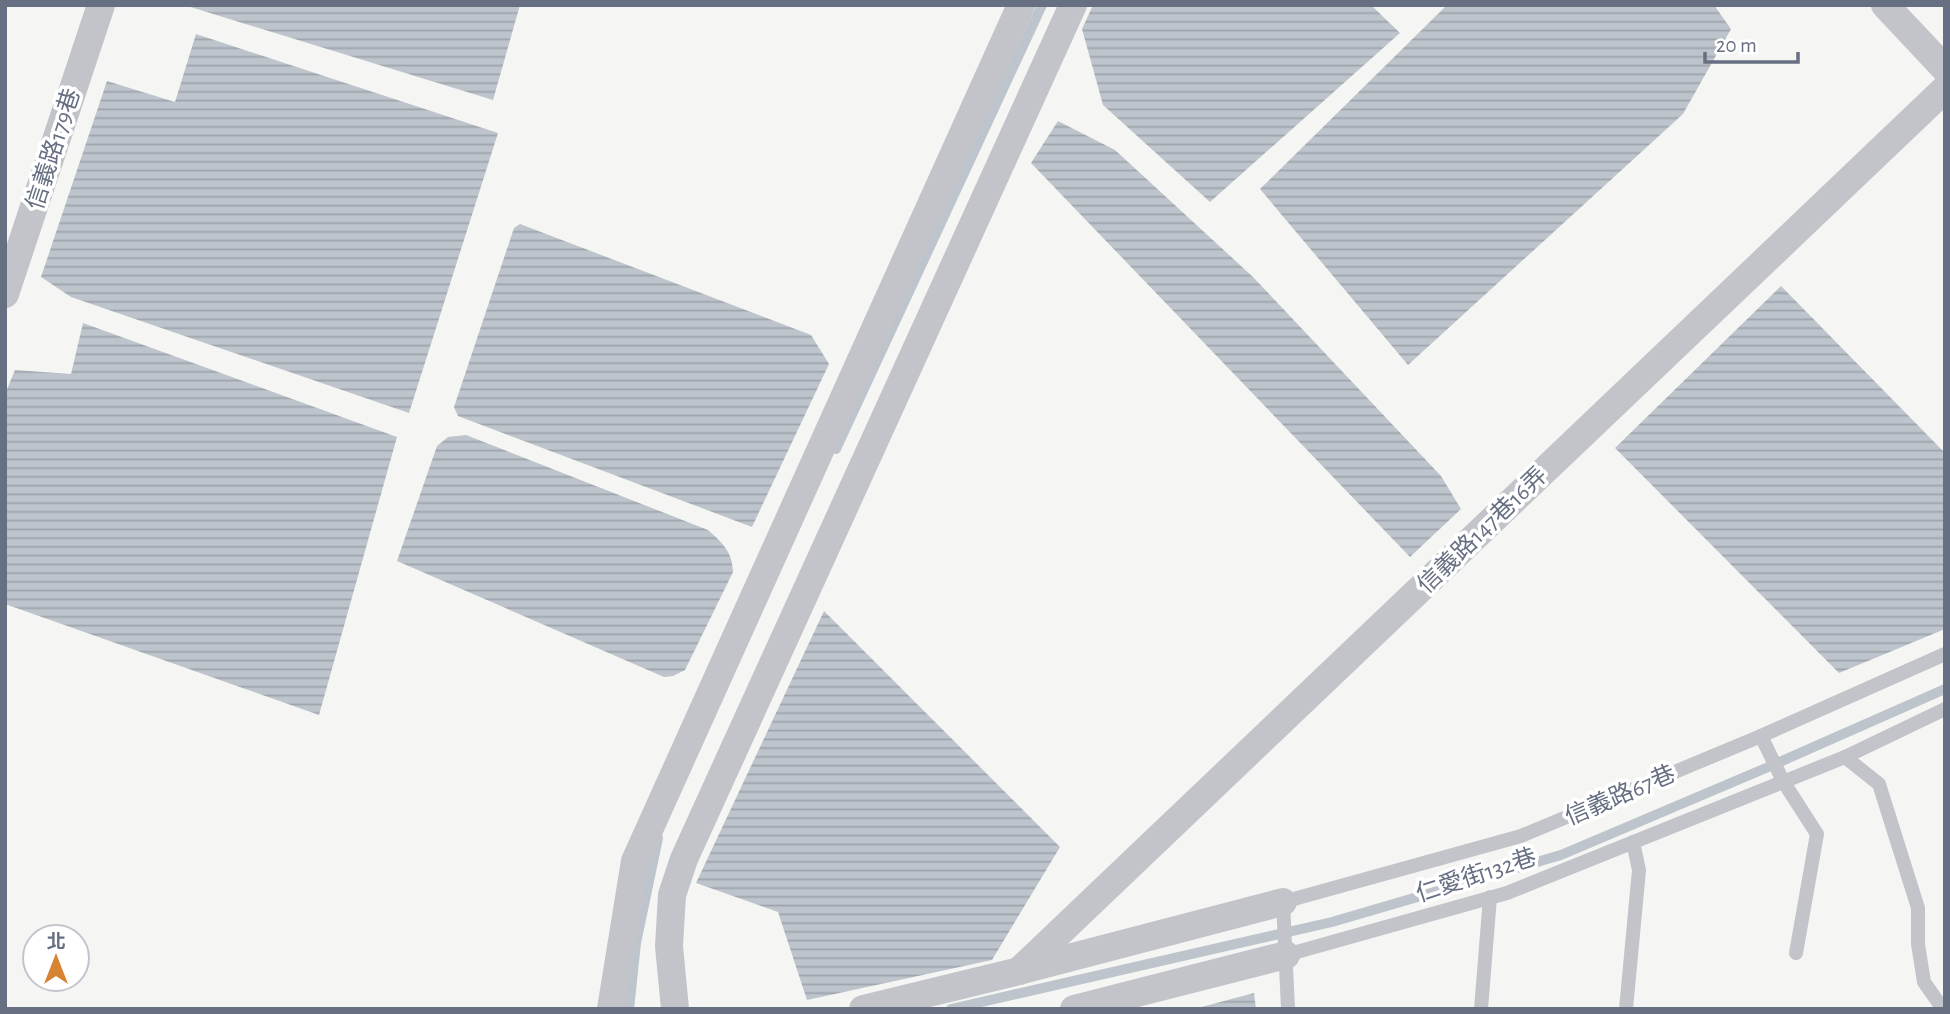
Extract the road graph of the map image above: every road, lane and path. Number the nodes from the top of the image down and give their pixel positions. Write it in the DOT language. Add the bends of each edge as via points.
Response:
graph roads {
  1 [pos="101,5"];
  2 [pos="1021,5"];
  3 [pos="1073,5"];
  4 [pos="1885,5"];
  5 [pos="1945,69"];
  6 [pos="1945,89"];
  7 [pos="5,294"];
  8 [pos="1945,654"];
  9 [pos="1945,709"];
  10 [pos="1762,740"];
  11 [pos="1845,757"];
  12 [pos="1780,776"];
  13 [pos="1633,842"];
  14 [pos="1490,897"];
  15 [pos="1284,909"];
  16 [pos="1286,948"];
  17 [pos="1796,953"];
  18 [pos="1020,971"];
  19 [pos="611,1009"];
  20 [pos="675,1009"];
  21 [pos="863,1009"];
  22 [pos="1074,1009"];
  23 [pos="1288,1009"];
  24 [pos="1481,1009"];
  25 [pos="1626,1009"];
  26 [pos="1943,1009"];
  1 -- 7 [label="street, 信義路179巷"];
  2 -- 19 [label="street" via="635,861"];
  3 -- 20 [label="street" via="684,859 672,895"];
  4 -- 5 [label="street"];
  6 -- 18 [label="street, 信義路147巷16弄"];
  8 -- 10 [label="lane, 信義路67巷"];
  9 -- 11 [label="lane, 仁愛街132巷"];
  10 -- 12 [label="lane"];
  10 -- 15 [label="lane, 信義路67巷" via="1521,836"];
  11 -- 12 [label="lane, 仁愛街132巷"];
  11 -- 26 [label="lane" via="1880,785 1918,908 1924,982"];
  12 -- 13 [label="lane, 仁愛街132巷"];
  12 -- 17 [label="lane" via="1817,834"];
  13 -- 14 [label="lane, 仁愛街132巷"];
  13 -- 25 [label="lane" via="1639,870"];
  14 -- 16 [label="lane, 仁愛街132巷"];
  14 -- 24 [label="lane"];
  15 -- 16 [label="lane"];
  15 -- 18 [label="street"];
  16 -- 22 [label="street"];
  16 -- 23 [label="lane"];
  18 -- 21 [label="street"];
}
